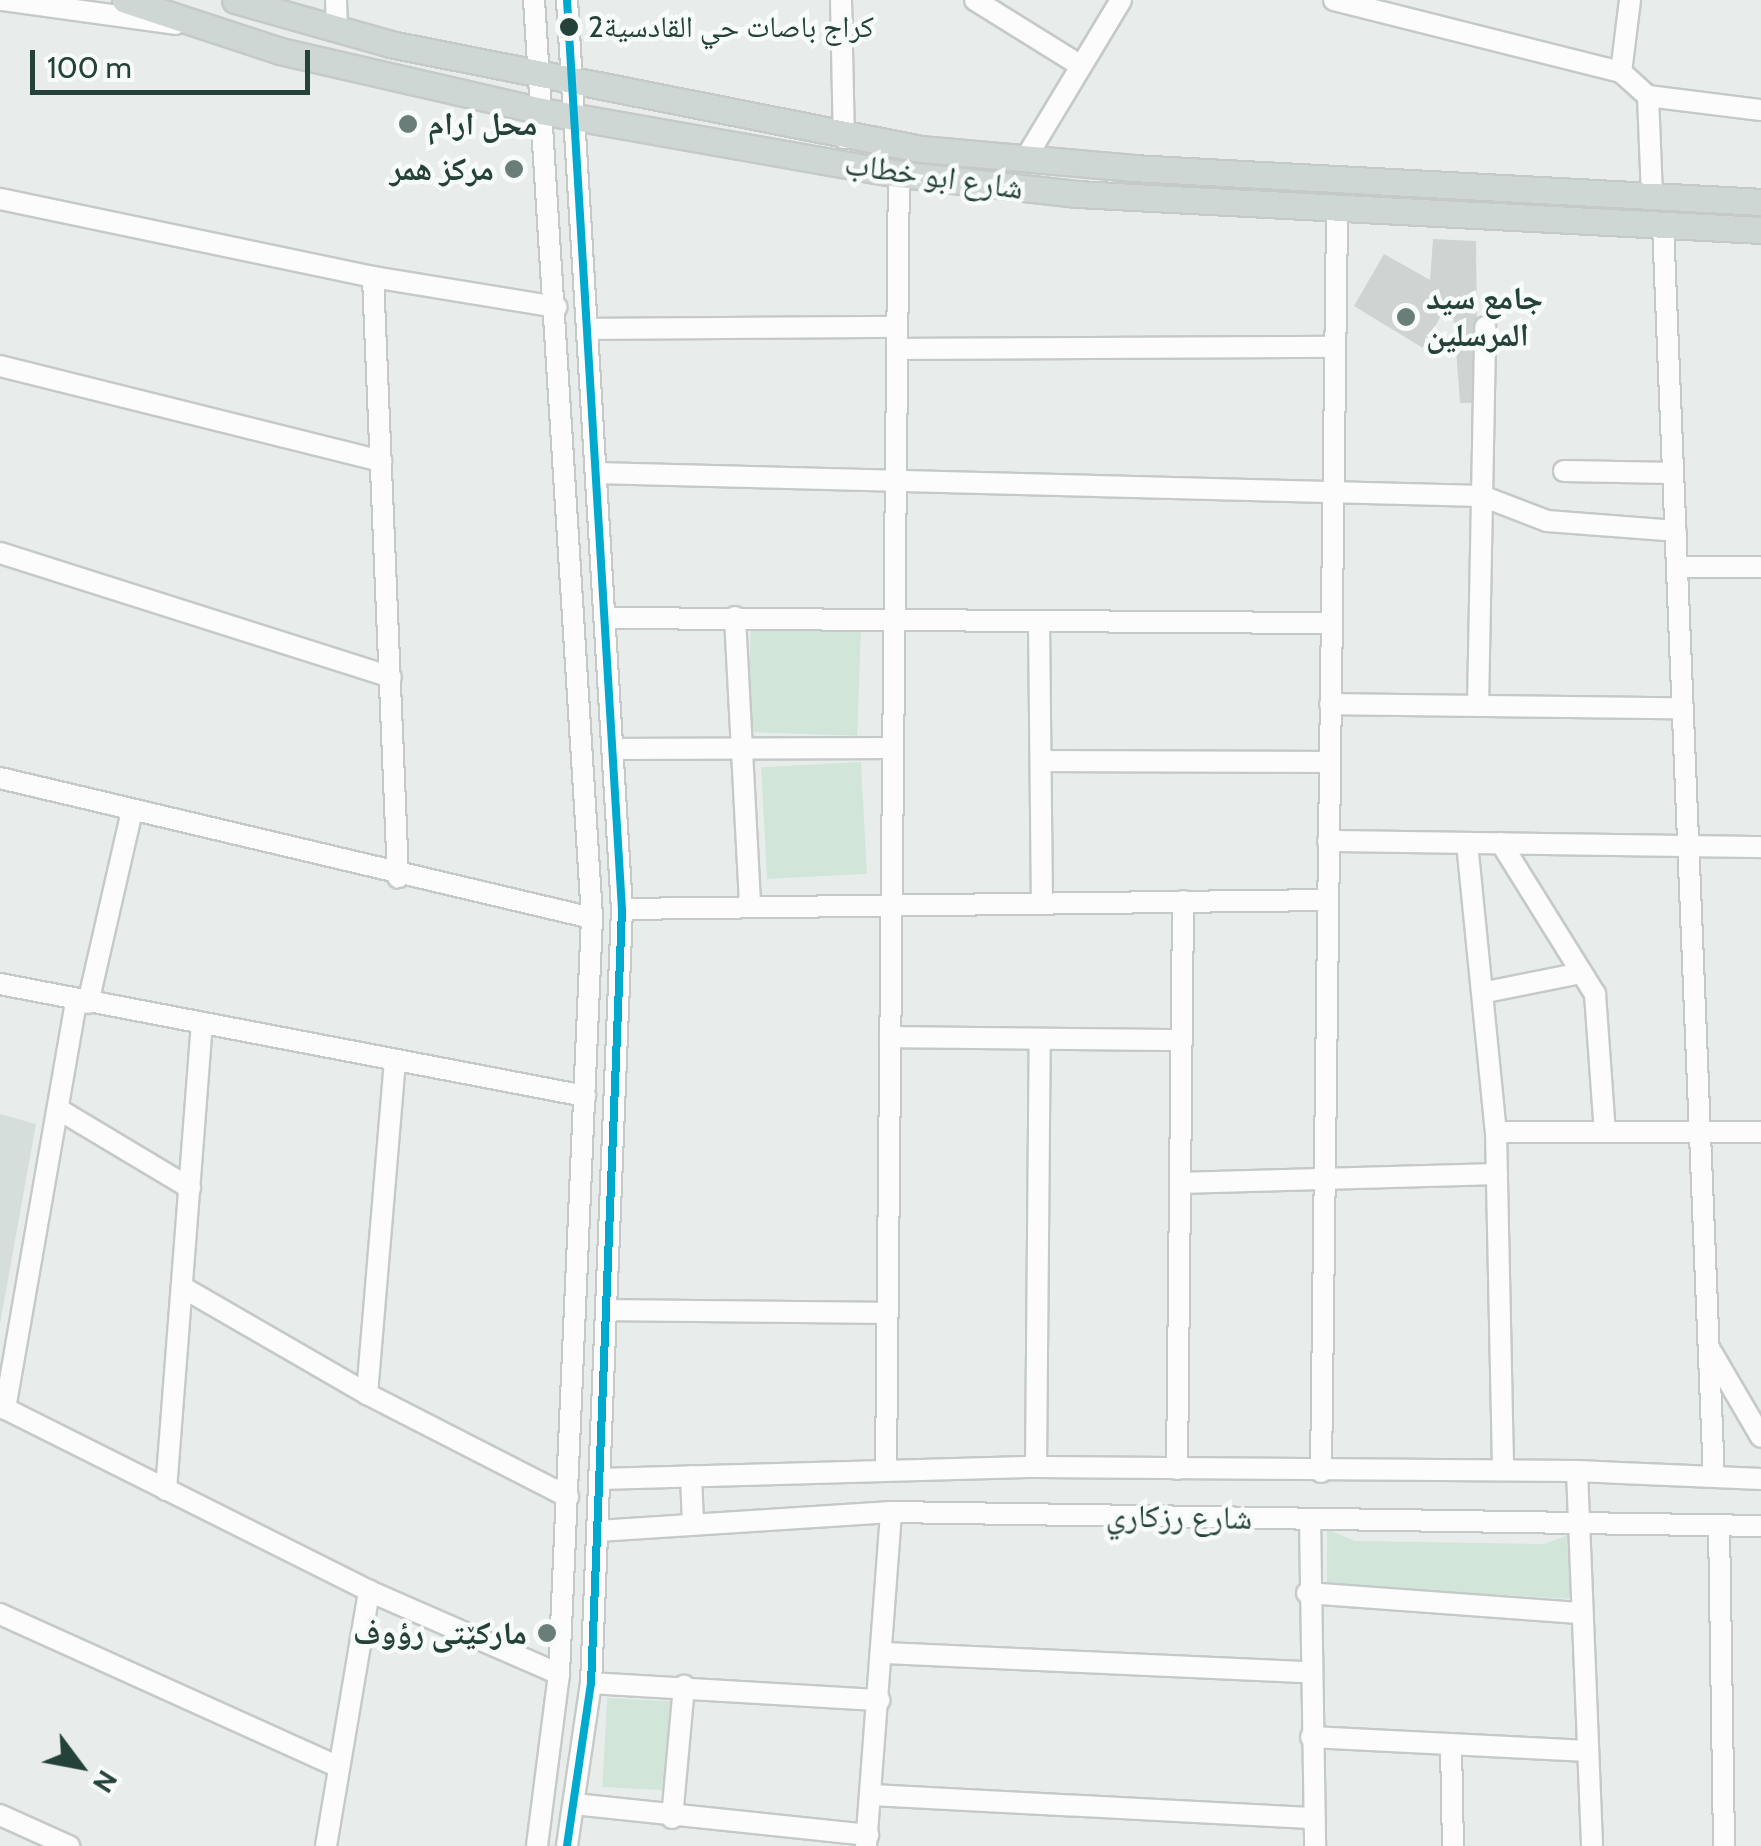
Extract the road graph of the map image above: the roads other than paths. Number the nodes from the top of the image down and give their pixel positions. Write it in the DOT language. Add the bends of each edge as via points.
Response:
graph roads {
  1 [pos="3,0"];
  2 [pos="125,0"];
  3 [pos="235,0"];
  4 [pos="336,0"];
  5 [pos="534,0"];
  6 [pos="566,0"];
  7 [pos="841,0"];
  8 [pos="975,0"];
  9 [pos="1121,0"];
  10 [pos="1334,0"];
  11 [pos="1630,0"];
  12 [pos="1381,6"];
  13 [pos="197,26"];
  14 [pos="337,30"];
  15 [pos="1081,66"];
  16 [pos="1620,72"];
  17 [pos="538,73"];
  18 [pos="572,82"];
  19 [pos="1648,96"];
  20 [pos="1761,110"];
  21 [pos="542,111"];
  22 [pos="575,117"];
  23 [pos="844,138"];
  24 [pos="1024,161"];
  25 [pos="899,174"];
  26 [pos="1652,195"];
  27 [pos="0,199"];
  28 [pos="1761,202"];
  29 [pos="1337,208"];
  30 [pos="1663,225"];
  31 [pos="1761,230"];
  32 [pos="373,277"];
  33 [pos="557,307"];
  34 [pos="897,327"];
  35 [pos="1485,328"];
  36 [pos="587,329"];
  37 [pos="1334,347"];
  38 [pos="897,349"];
  39 [pos="0,366"];
  40 [pos="381,461"];
  41 [pos="1564,470"];
  42 [pos="596,473"];
  43 [pos="1673,473"];
  44 [pos="896,478"];
  45 [pos="1332,488"];
  46 [pos="1482,496"];
  47 [pos="1676,531"];
  48 [pos="0,555"];
  49 [pos="1678,567"];
  50 [pos="1761,567"];
  51 [pos="892,615"];
  52 [pos="735,616"];
  53 [pos="606,618"];
  54 [pos="1039,621"];
  55 [pos="1331,623"];
  56 [pos="391,677"];
  57 [pos="1330,704"];
  58 [pos="1478,706"];
  59 [pos="1682,708"];
  60 [pos="893,748"];
  61 [pos="613,749"];
  62 [pos="742,749"];
  63 [pos="1040,761"];
  64 [pos="1329,762"];
  65 [pos="0,778"];
  66 [pos="132,811"];
  67 [pos="1328,841"];
  68 [pos="1467,843"];
  69 [pos="1501,844"];
  70 [pos="1688,846"];
  71 [pos="1761,847"];
  72 [pos="398,876"];
  73 [pos="1182,900"];
  74 [pos="1328,900"];
  75 [pos="892,901"];
  76 [pos="1042,901"];
  77 [pos="750,905"];
  78 [pos="622,909"];
  79 [pos="592,918"];
  80 [pos="1581,973"];
  81 [pos="4,990"];
  82 [pos="1486,992"];
  83 [pos="82,1002"];
  84 [pos="589,1010"];
  85 [pos="619,1013"];
  86 [pos="202,1024"];
  87 [pos="890,1037"];
  88 [pos="1040,1039"];
  89 [pos="1181,1040"];
  90 [pos="396,1060"];
  91 [pos="585,1096"];
  92 [pos="58,1108"];
  93 [pos="1496,1132"];
  94 [pos="1604,1132"];
  95 [pos="1699,1132"];
  96 [pos="1761,1132"];
  97 [pos="1498,1174"];
  98 [pos="1322,1180"];
  99 [pos="1180,1183"];
  100 [pos="190,1188"];
  101 [pos="182,1286"];
  102 [pos="606,1310"];
  103 [pos="887,1313"];
  104 [pos="1706,1343"];
  105 [pos="367,1394"];
  106 [pos="3,1408"];
  107 [pos="1761,1437"];
  108 [pos="1036,1467"];
  109 [pos="1177,1469"];
  110 [pos="886,1470"];
  111 [pos="1502,1470"];
  112 [pos="1578,1470"];
  113 [pos="1321,1472"];
  114 [pos="690,1476"];
  115 [pos="1714,1477"];
  116 [pos="600,1479"];
  117 [pos="1761,1479"];
  118 [pos="166,1490"];
  119 [pos="568,1497"];
  120 [pos="891,1512"];
  121 [pos="1310,1519"];
  122 [pos="1578,1521"];
  123 [pos="693,1522"];
  124 [pos="1719,1526"];
  125 [pos="1761,1526"];
  126 [pos="598,1531"];
  127 [pos="370,1591"];
  128 [pos="1307,1593"];
  129 [pos="1582,1613"];
  130 [pos="0,1614"];
  131 [pos="884,1653"];
  132 [pos="1309,1672"];
  133 [pos="559,1674"];
  134 [pos="592,1683"];
  135 [pos="684,1686"];
  136 [pos="880,1700"];
  137 [pos="1312,1737"];
  138 [pos="551,1743"];
  139 [pos="1450,1744"];
  140 [pos="584,1747"];
  141 [pos="1588,1751"];
  142 [pos="340,1768"];
  143 [pos="872,1796"];
  144 [pos="574,1804"];
  145 [pos="0,1815"];
  146 [pos="672,1818"];
  147 [pos="1314,1818"];
  148 [pos="867,1841"];
  149 [pos="69,1846"];
  150 [pos="326,1846"];
  151 [pos="537,1846"];
  152 [pos="567,1846"];
  153 [pos="1315,1846"];
  154 [pos="1453,1846"];
  155 [pos="1592,1846"];
  156 [pos="1724,1846"];
  1 -- 13 [label="street" via="82,16"];
  2 -- 13 [label="main road, شارع ابو خطاب"];
  3 -- 14 [label="main road, شارع ابو خطاب"];
  4 -- 14 [label="street"];
  5 -- 17 [label="street"];
  6 -- 18 [label="street"];
  7 -- 23 [label="street"];
  8 -- 15 [label="street"];
  9 -- 15 [label="street"];
  10 -- 12 [label="street"];
  11 -- 16 [label="street"];
  12 -- 16 [label="street"];
  13 -- 21 [label="main road, شارع ابو خطاب"];
  14 -- 17 [label="main road, شارع ابو خطاب"];
  15 -- 24 [label="street"];
  16 -- 19 [label="street"];
  17 -- 18 [label="main road, شارع ابو خطاب"];
  17 -- 21 [label="street"];
  18 -- 22 [label="street"];
  18 -- 23 [label="main road, شارع ابو خطاب"];
  19 -- 20 [label="street"];
  19 -- 26 [label="street"];
  21 -- 22 [label="main road, شارع ابو خطاب"];
  21 -- 33 [label="street"];
  22 -- 25 [label="main road, شارع ابو خطاب"];
  22 -- 36 [label="street"];
  23 -- 24 [label="main road, شارع ابو خطاب"];
  24 -- 26 [label="main road, شارع ابو خطاب"];
  25 -- 29 [label="main road, شارع ابو خطاب" via="1026,190"];
  25 -- 34 [label="street"];
  26 -- 28 [label="main road, شارع ابو خطاب"];
  27 -- 32 [label="street"];
  29 -- 30 [label="main road, شارع ابو خطاب"];
  29 -- 37 [label="street"];
  30 -- 31 [label="main road, شارع ابو خطاب"];
  30 -- 43 [label="street"];
  32 -- 33 [label="street"];
  32 -- 40 [label="street"];
  33 -- 79 [label="street"];
  34 -- 36 [label="street"];
  34 -- 38 [label="street"];
  35 -- 46 [label="street"];
  36 -- 42 [label="street"];
  37 -- 38 [label="street"];
  37 -- 45 [label="street"];
  38 -- 44 [label="street"];
  39 -- 40 [label="street"];
  40 -- 56 [label="street"];
  41 -- 43 [label="street"];
  42 -- 44 [label="street"];
  42 -- 53 [label="street"];
  43 -- 47 [label="street"];
  44 -- 45 [label="street"];
  44 -- 51 [label="street"];
  45 -- 46 [label="street"];
  45 -- 55 [label="street"];
  46 -- 47 [label="street" via="1547,521"];
  46 -- 58 [label="street"];
  47 -- 49 [label="street"];
  48 -- 56 [label="street"];
  49 -- 50 [label="street"];
  49 -- 59 [label="street"];
  51 -- 52 [label="street"];
  51 -- 54 [label="street"];
  51 -- 60 [label="street"];
  52 -- 53 [label="street"];
  52 -- 62 [label="street"];
  53 -- 61 [label="street"];
  54 -- 55 [label="street"];
  54 -- 63 [label="street"];
  55 -- 57 [label="street"];
  56 -- 72 [label="street"];
  57 -- 58 [label="street"];
  57 -- 64 [label="street"];
  58 -- 59 [label="street"];
  59 -- 70 [label="street"];
  60 -- 62 [label="street"];
  60 -- 75 [label="street"];
  61 -- 62 [label="street"];
  61 -- 78 [label="street"];
  62 -- 77 [label="street"];
  63 -- 64 [label="street"];
  63 -- 76 [label="street"];
  64 -- 67 [label="street"];
  65 -- 66 [label="street"];
  66 -- 72 [label="street"];
  66 -- 83 [label="street"];
  67 -- 68 [label="street"];
  67 -- 74 [label="street"];
  68 -- 69 [label="street"];
  68 -- 82 [label="street"];
  69 -- 70 [label="street"];
  69 -- 80 [label="street"];
  70 -- 71 [label="street"];
  70 -- 95 [label="street"];
  72 -- 79 [label="street"];
  73 -- 74 [label="street"];
  73 -- 76 [label="street"];
  73 -- 89 [label="street"];
  74 -- 98 [label="street"];
  75 -- 76 [label="street"];
  75 -- 77 [label="street"];
  75 -- 87 [label="street"];
  77 -- 78 [label="street"];
  78 -- 85 [label="street"];
  79 -- 84 [label="street"];
  80 -- 82 [label="street"];
  80 -- 94 [label="street" via="1595,994"];
  81 -- 83 [label="street"];
  82 -- 93 [label="street"];
  83 -- 86 [label="street"];
  83 -- 92 [label="street"];
  84 -- 85 [label="street"];
  84 -- 91 [label="street"];
  85 -- 102 [label="street"];
  86 -- 90 [label="street"];
  86 -- 100 [label="street"];
  87 -- 88 [label="street"];
  87 -- 103 [label="street"];
  88 -- 89 [label="street"];
  88 -- 108 [label="street"];
  89 -- 99 [label="street"];
  90 -- 91 [label="street"];
  90 -- 105 [label="street"];
  91 -- 119 [label="street"];
  92 -- 100 [label="street"];
  92 -- 106 [label="street"];
  93 -- 94 [label="street"];
  93 -- 97 [label="street"];
  94 -- 95 [label="street"];
  95 -- 96 [label="street"];
  95 -- 104 [label="street"];
  97 -- 98 [label="street"];
  97 -- 111 [label="street"];
  98 -- 99 [label="street"];
  98 -- 113 [label="street"];
  99 -- 109 [label="street"];
  100 -- 101 [label="street"];
  101 -- 105 [label="street"];
  101 -- 118 [label="street"];
  102 -- 103 [label="street"];
  102 -- 116 [label="street"];
  103 -- 110 [label="street"];
  104 -- 107 [label="street"];
  104 -- 115 [label="street"];
  105 -- 119 [label="street"];
  106 -- 118 [label="street"];
  108 -- 109 [label="street, شارع رزكاري"];
  108 -- 110 [label="street, شارع رزكاري"];
  109 -- 113 [label="street, شارع رزكاري"];
  110 -- 114 [label="street, شارع رزكاري"];
  111 -- 112 [label="street, شارع رزكاري"];
  111 -- 113 [label="street, شارع رزكاري"];
  112 -- 115 [label="street, شارع رزكاري"];
  112 -- 122 [label="street"];
  114 -- 116 [label="street, شارع رزكاري"];
  114 -- 123 [label="street"];
  115 -- 117 [label="street, شارع رزكاري"];
  116 -- 126 [label="street"];
  118 -- 127 [label="street"];
  119 -- 133 [label="street"];
  120 -- 121 [label="street, شارع رزكاري"];
  120 -- 123 [label="street, شارع رزكاري"];
  120 -- 131 [label="street"];
  121 -- 122 [label="street, شارع رزكاري"];
  121 -- 128 [label="street"];
  122 -- 124 [label="street, شارع رزكاري"];
  122 -- 129 [label="street"];
  123 -- 126 [label="street, شارع رزكاري"];
  124 -- 125 [label="street, شارع رزكاري"];
  124 -- 156 [label="street"];
  126 -- 134 [label="street"];
  127 -- 133 [label="street"];
  127 -- 142 [label="street"];
  128 -- 129 [label="street"];
  128 -- 132 [label="street"];
  129 -- 141 [label="street"];
  130 -- 142 [label="street"];
  131 -- 132 [label="street"];
  131 -- 136 [label="street"];
  132 -- 137 [label="street"];
  133 -- 138 [label="street"];
  134 -- 135 [label="street"];
  134 -- 140 [label="street"];
  135 -- 136 [label="street"];
  135 -- 146 [label="street"];
  136 -- 143 [label="street"];
  137 -- 139 [label="street"];
  137 -- 147 [label="street"];
  138 -- 140 [label="street"];
  138 -- 151 [label="street"];
  139 -- 141 [label="street"];
  139 -- 154 [label="street"];
  140 -- 144 [label="street"];
  141 -- 155 [label="street"];
  142 -- 150 [label="street"];
  143 -- 147 [label="street"];
  143 -- 148 [label="street"];
  144 -- 146 [label="street"];
  144 -- 152 [label="street"];
  145 -- 149 [label="street"];
  146 -- 148 [label="street"];
  147 -- 153 [label="street"];
}
